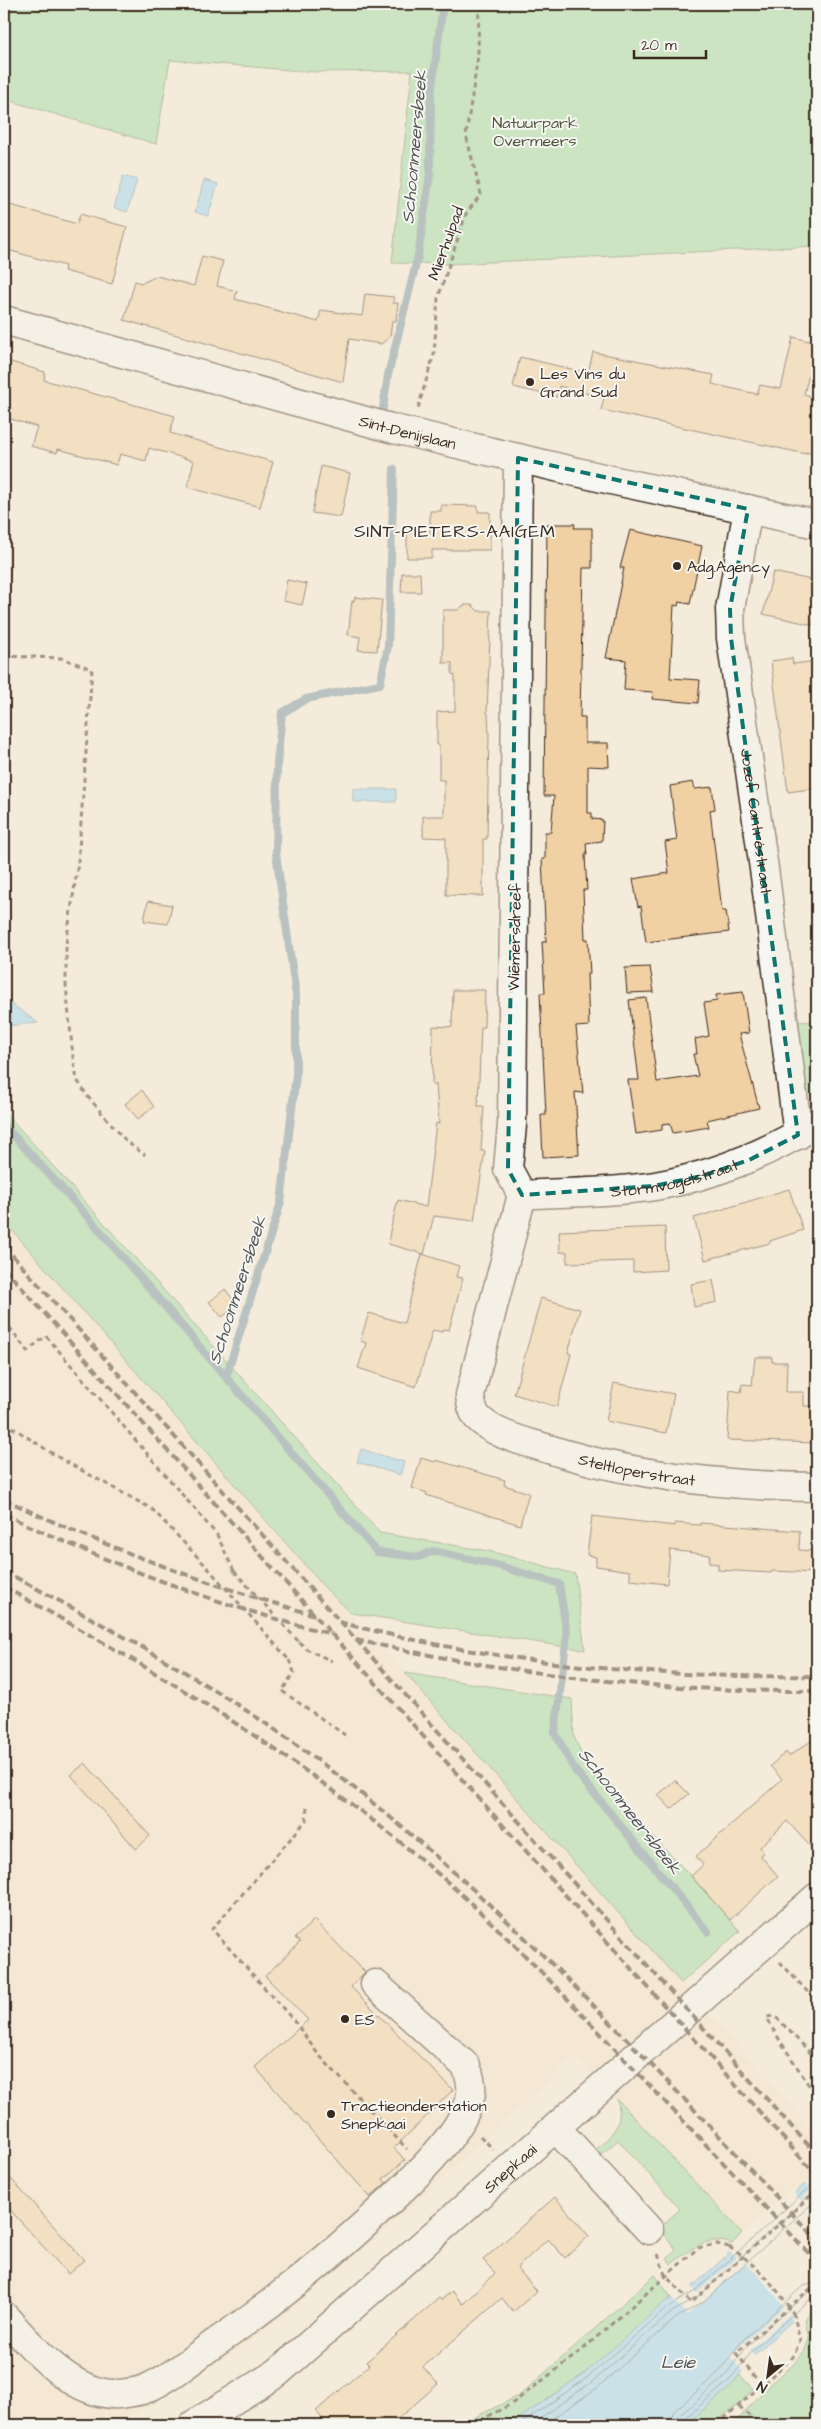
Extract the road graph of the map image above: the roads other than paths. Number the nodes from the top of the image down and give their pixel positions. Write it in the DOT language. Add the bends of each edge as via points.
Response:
graph roads {
  1 [pos="4,320"];
  2 [pos="518,458"];
  3 [pos="748,509"];
  4 [pos="817,524"];
  5 [pos="808,1129"];
  6 [pos="522,1195"];
  7 [pos="817,1487"];
  8 [pos="817,1897"];
  9 [pos="375,1984"];
  10 [pos="556,2128"];
  11 [pos="649,2230"];
  12 [pos="4,2316"];
  13 [pos="192,2425"];
  1 -- 2 [label="street, Sint-Denijslaan" via="410,433"];
  2 -- 3 [label="street, Sint-Denijslaan"];
  2 -- 6 [label="street, Wiemersdreef" via="512,1125 508,1169"];
  3 -- 4 [label="street, Sint-Denijslaan"];
  3 -- 5 [label="street, Jozef Cantréstraat" via="730,609 731,638 763,866"];
  5 -- 6 [label="street, Stormvogelstraat" via="749,1160 682,1180 654,1186"];
  6 -- 7 [label="street, Steltloperstraat" via="470,1395 476,1415 498,1431 581,1460 674,1478"];
  8 -- 10 [label="street, Snepkaai"];
  9 -- 12 [label="street" via="466,2066 473,2084 463,2118 424,2168 363,2227 279,2298 144,2390 117,2394 93,2390 70,2378 50,2364"];
  10 -- 11 [label="street"];
  10 -- 13 [label="street, Snepkaai" via="277,2373"];
}
